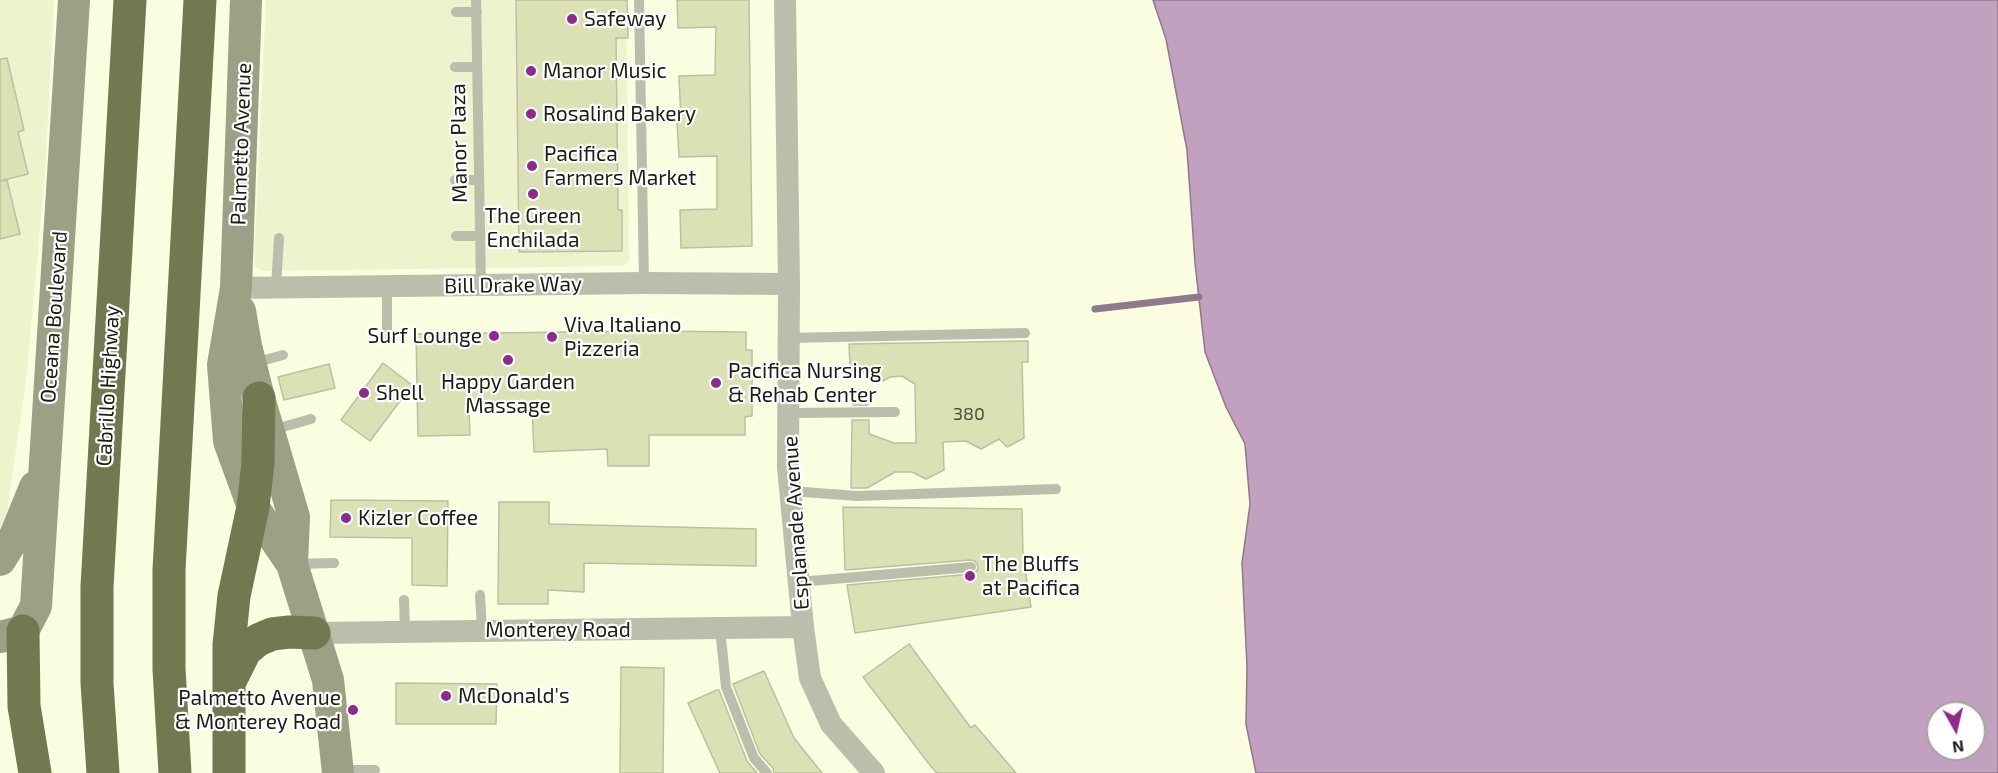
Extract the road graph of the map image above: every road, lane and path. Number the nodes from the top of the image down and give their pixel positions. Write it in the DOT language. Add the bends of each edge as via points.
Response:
graph roads {
  1 [pos="74,0"];
  2 [pos="130,0"];
  3 [pos="200,0"];
  4 [pos="246,0"];
  5 [pos="476,0"];
  6 [pos="639,0"];
  7 [pos="785,0"];
  8 [pos="456,12"];
  9 [pos="477,12"];
  10 [pos="477,67"];
  11 [pos="455,68"];
  12 [pos="455,180"];
  13 [pos="479,180"];
  14 [pos="456,236"];
  15 [pos="480,236"];
  16 [pos="279,238"];
  17 [pos="644,283"];
  18 [pos="789,284"];
  19 [pos="387,286"];
  20 [pos="480,286"];
  21 [pos="236,288"];
  22 [pos="276,288"];
  23 [pos="1025,333"];
  24 [pos="387,338"];
  25 [pos="789,338"];
  26 [pos="283,355"];
  27 [pos="251,364"];
  28 [pos="259,398"];
  29 [pos="895,412"];
  30 [pos="789,413"];
  31 [pos="311,419"];
  32 [pos="268,431"];
  33 [pos="45,461"];
  34 [pos="1056,489"];
  35 [pos="791,491"];
  36 [pos="253,507"];
  37 [pos="0,560"];
  38 [pos="334,563"];
  39 [pos="292,564"];
  40 [pos="971,567"];
  41 [pos="799,582"];
  42 [pos="480,595"];
  43 [pos="405,600"];
  44 [pos="803,627"];
  45 [pos="720,628"];
  46 [pos="482,631"];
  47 [pos="405,632"];
  48 [pos="314,633"];
  49 [pos="12,634"];
  50 [pos="228,684"];
  51 [pos="0,705"];
  52 [pos="375,770"];
  53 [pos="338,772"];
  54 [pos="34,773"];
  55 [pos="103,773"];
  56 [pos="174,773"];
  57 [pos="229,773"];
  58 [pos="767,773"];
  59 [pos="874,773"];
  1 -- 33 [label="street, Oceana Boulevard"];
  2 -- 55 [label="highway, Cabrillo Highway" via="97,587"];
  3 -- 56 [label="highway" via="171,521 169,669"];
  4 -- 21 [label="street, Palmetto Avenue"];
  5 -- 9 [label="lane, Manor Plaza"];
  6 -- 17 [label="lane"];
  7 -- 18 [label="street, Esplanade Avenue"];
  8 -- 9 [label="lane"];
  9 -- 10 [label="lane, Manor Plaza"];
  10 -- 11 [label="lane"];
  10 -- 13 [label="lane, Manor Plaza"];
  12 -- 13 [label="lane"];
  13 -- 15 [label="lane, Manor Plaza"];
  14 -- 15 [label="lane"];
  15 -- 20 [label="lane, Manor Plaza"];
  16 -- 22 [label="lane"];
  17 -- 18 [label="street, Bill Drake Way"];
  17 -- 20 [label="street, Bill Drake Way"];
  18 -- 25 [label="street, Esplanade Avenue"];
  19 -- 20 [label="street, Bill Drake Way"];
  19 -- 22 [label="street, Bill Drake Way"];
  19 -- 24 [label="lane"];
  21 -- 22 [label="street, Bill Drake Way"];
  21 -- 27 [label="street, Palmetto Avenue"];
  21 -- 36 [label="street, Palmetto Avenue" via="223,365 228,430"];
  23 -- 25 [label="lane"];
  25 -- 30 [label="street, Esplanade Avenue"];
  26 -- 27 [label="lane"];
  27 -- 28 [label="street, Palmetto Avenue"];
  28 -- 32 [label="street, Palmetto Avenue"];
  28 -- 36 [label="highway"];
  29 -- 30 [label="lane"];
  30 -- 35 [label="street, Esplanade Avenue"];
  31 -- 32 [label="lane"];
  32 -- 39 [label="street, Palmetto Avenue" via="294,517"];
  33 -- 37 [label="street" via="15,536"];
  33 -- 49 [label="street, Oceana Boulevard" via="36,606"];
  34 -- 35 [label="lane" via="857,496"];
  35 -- 41 [label="street, Esplanade Avenue"];
  36 -- 39 [label="street, Palmetto Avenue"];
  36 -- 50 [label="highway" via="234,596"];
  38 -- 39 [label="lane"];
  39 -- 48 [label="street, Palmetto Avenue"];
  40 -- 41 [label="lane"];
  41 -- 44 [label="street, Esplanade Avenue"];
  42 -- 46 [label="lane"];
  43 -- 47 [label="lane"];
  44 -- 45 [label="street, Monterey Road"];
  44 -- 59 [label="street, Esplanade Avenue" via="810,678 831,724"];
  45 -- 46 [label="street, Monterey Road"];
  45 -- 58 [label="lane" via="726,687 754,758"];
  46 -- 47 [label="street, Monterey Road"];
  47 -- 48 [label="street, Monterey Road"];
  48 -- 50 [label="highway" via="272,634 258,640 245,651"];
  48 -- 53 [label="street, Palmetto Avenue" via="328,680"];
  49 -- 54 [label="highway"];
  50 -- 57 [label="highway"];
  51 -- 54 [label="highway"];
  52 -- 53 [label="lane"];
}
